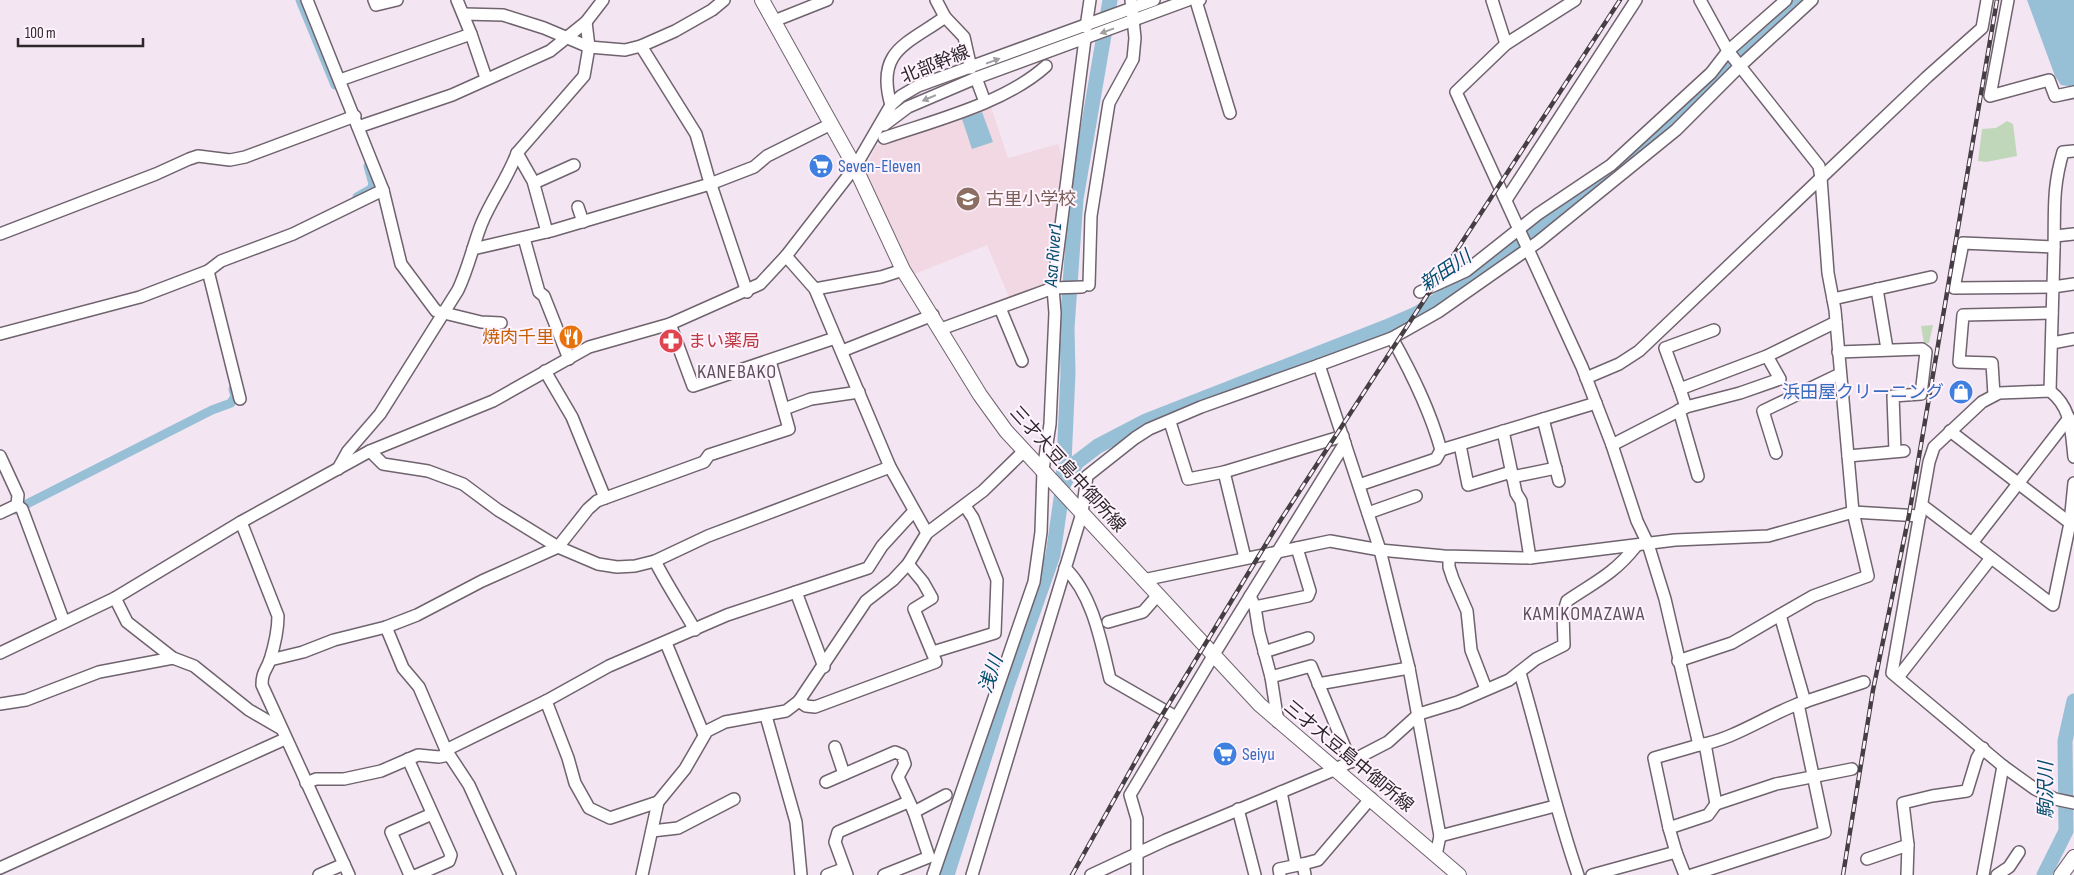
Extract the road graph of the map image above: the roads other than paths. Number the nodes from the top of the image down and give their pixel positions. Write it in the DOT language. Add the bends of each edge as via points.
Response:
graph roads {
  1 [pos="306,0"];
  2 [pos="374,0"];
  3 [pos="397,0"];
  4 [pos="457,0"];
  5 [pos="603,0"];
  6 [pos="724,0"];
  7 [pos="762,0"];
  8 [pos="827,0"];
  9 [pos="936,0"];
  10 [pos="1090,0"];
  11 [pos="1154,0"];
  12 [pos="1188,0"];
  13 [pos="1200,0"];
  14 [pos="1492,0"];
  15 [pos="1575,0"];
  16 [pos="1636,0"];
  17 [pos="1700,0"];
  18 [pos="1786,0"];
  19 [pos="1812,0"];
  20 [pos="1987,0"];
  21 [pos="2008,0"];
  22 [pos="1128,13"];
  23 [pos="464,14"];
  24 [pos="945,17"];
  25 [pos="774,21"];
  26 [pos="586,22"];
  27 [pos="1089,31"];
  28 [pos="472,34"];
  29 [pos="567,39"];
  30 [pos="1506,44"];
  31 [pos="641,46"];
  32 [pos="590,47"];
  33 [pos="1734,58"];
  34 [pos="1046,66"];
  35 [pos="974,73"];
  36 [pos="486,78"];
  37 [pos="340,80"];
  38 [pos="2074,92"];
  39 [pos="984,102"];
  40 [pos="891,106"];
  41 [pos="1230,113"];
  42 [pos="356,121"];
  43 [pos="832,124"];
  44 [pos="884,138"];
  45 [pos="870,141"];
  46 [pos="2074,151"];
  47 [pos="517,152"];
  48 [pos="574,165"];
  49 [pos="855,166"];
  50 [pos="1822,178"];
  51 [pos="534,183"];
  52 [pos="710,184"];
  53 [pos="382,190"];
  54 [pos="1506,200"];
  55 [pos="578,207"];
  56 [pos="583,222"];
  57 [pos="547,232"];
  58 [pos="0,234"];
  59 [pos="2074,234"];
  60 [pos="524,238"];
  61 [pos="1524,239"];
  62 [pos="2054,242"];
  63 [pos="473,249"];
  64 [pos="786,256"];
  65 [pos="903,270"];
  66 [pos="208,271"];
  67 [pos="1931,277"];
  68 [pos="2074,284"];
  69 [pos="2053,287"];
  70 [pos="1056,288"];
  71 [pos="815,289"];
  72 [pos="1877,289"];
  73 [pos="747,292"];
  74 [pos="1420,292"];
  75 [pos="1833,299"];
  76 [pos="1000,308"];
  77 [pos="2052,312"];
  78 [pos="442,314"];
  79 [pos="932,315"];
  80 [pos="1836,322"];
  81 [pos="501,323"];
  82 [pos="670,324"];
  83 [pos="941,330"];
  84 [pos="1714,330"];
  85 [pos="0,334"];
  86 [pos="835,338"];
  87 [pos="1392,338"];
  88 [pos="2074,339"];
  89 [pos="2052,342"];
  90 [pos="1887,349"];
  91 [pos="842,351"];
  92 [pos="1838,352"];
  93 [pos="1767,356"];
  94 [pos="569,358"];
  95 [pos="770,361"];
  96 [pos="1022,361"];
  97 [pos="1319,365"];
  98 [pos="545,372"];
  99 [pos="1840,374"];
  100 [pos="1586,378"];
  101 [pos="1680,389"];
  102 [pos="2050,391"];
  103 [pos="859,392"];
  104 [pos="1994,395"];
  105 [pos="240,400"];
  106 [pos="2062,400"];
  107 [pos="2074,400"];
  108 [pos="1596,402"];
  109 [pos="784,408"];
  110 [pos="1683,409"];
  111 [pos="2069,418"];
  112 [pos="1543,419"];
  113 [pos="1170,422"];
  114 [pos="1503,431"];
  115 [pos="1950,431"];
  116 [pos="1344,440"];
  117 [pos="1460,445"];
  118 [pos="1612,446"];
  119 [pos="1441,450"];
  120 [pos="370,451"];
  121 [pos="1024,451"];
  122 [pos="1776,453"];
  123 [pos="0,456"];
  124 [pos="1848,456"];
  125 [pos="2074,457"];
  126 [pos="890,467"];
  127 [pos="1556,468"];
  128 [pos="337,471"];
  129 [pos="1224,472"];
  130 [pos="1046,473"];
  131 [pos="1512,475"];
  132 [pos="1698,476"];
  133 [pos="1559,481"];
  134 [pos="2018,482"];
  135 [pos="2074,483"];
  136 [pos="1359,485"];
  137 [pos="1416,496"];
  138 [pos="605,498"];
  139 [pos="965,506"];
  140 [pos="19,507"];
  141 [pos="1078,508"];
  142 [pos="914,511"];
  143 [pos="1921,511"];
  144 [pos="1853,512"];
  145 [pos="0,513"];
  146 [pos="1368,513"];
  147 [pos="241,522"];
  148 [pos="2070,522"];
  149 [pos="927,533"];
  150 [pos="1972,542"];
  151 [pos="1642,545"];
  152 [pos="558,547"];
  153 [pos="1297,548"];
  154 [pos="1380,550"];
  155 [pos="1277,552"];
  156 [pos="1449,557"];
  157 [pos="1245,558"];
  158 [pos="1530,558"];
  159 [pos="1991,558"];
  160 [pos="655,561"];
  161 [pos="908,564"];
  162 [pos="1065,568"];
  163 [pos="1143,580"];
  164 [pos="796,592"];
  165 [pos="1157,596"];
  166 [pos="115,598"];
  167 [pos="1252,601"];
  168 [pos="1780,615"];
  169 [pos="64,622"];
  170 [pos="1108,622"];
  171 [pos="386,627"];
  172 [pos="695,630"];
  173 [pos="1308,638"];
  174 [pos="666,643"];
  175 [pos="933,652"];
  176 [pos="1264,652"];
  177 [pos="0,653"];
  178 [pos="1213,656"];
  179 [pos="173,658"];
  180 [pos="270,660"];
  181 [pos="1678,661"];
  182 [pos="824,666"];
  183 [pos="1409,668"];
  184 [pos="1520,673"];
  185 [pos="1899,676"];
  186 [pos="1271,677"];
  187 [pos="1864,682"];
  188 [pos="1318,684"];
  189 [pos="1486,689"];
  190 [pos="546,701"];
  191 [pos="799,701"];
  192 [pos="1802,703"];
  193 [pos="0,704"];
  194 [pos="1418,714"];
  195 [pos="766,716"];
  196 [pos="1176,717"];
  197 [pos="1278,722"];
  198 [pos="280,728"];
  199 [pos="704,736"];
  200 [pos="285,739"];
  201 [pos="1701,744"];
  202 [pos="835,747"];
  203 [pos="1983,748"];
  204 [pos="448,753"];
  205 [pos="408,759"];
  206 [pos="1351,762"];
  207 [pos="2003,766"];
  208 [pos="1852,769"];
  209 [pos="1334,770"];
  210 [pos="844,774"];
  211 [pos="1813,778"];
  212 [pos="826,782"];
  213 [pos="306,783"];
  214 [pos="1281,792"];
  215 [pos="946,795"];
  216 [pos="1371,798"];
  217 [pos="734,799"];
  218 [pos="658,802"];
  219 [pos="2074,803"];
  220 [pos="1716,804"];
  221 [pos="1555,806"];
  222 [pos="911,807"];
  223 [pos="1238,809"];
  224 [pos="432,814"];
  225 [pos="1669,828"];
  226 [pos="652,831"];
  227 [pos="1440,836"];
  228 [pos="1908,845"];
  229 [pos="1676,852"];
  230 [pos="2019,852"];
  231 [pos="1138,854"];
  232 [pos="1436,855"];
  233 [pos="2074,857"];
  234 [pos="1867,858"];
  235 [pos="0,868"];
  236 [pos="1301,868"];
  237 [pos="346,870"];
  238 [pos="845,872"];
  239 [pos="319,875"];
  240 [pos="412,875"];
  241 [pos="418,875"];
  242 [pos="510,875"];
  243 [pos="642,875"];
  244 [pos="801,875"];
  245 [pos="826,875"];
  246 [pos="884,875"];
  247 [pos="933,875"];
  248 [pos="972,875"];
  249 [pos="1090,875"];
  250 [pos="1137,875"];
  251 [pos="1255,875"];
  252 [pos="1280,875"];
  253 [pos="1459,875"];
  254 [pos="1578,875"];
  255 [pos="1592,875"];
  256 [pos="1685,875"];
  257 [pos="1692,875"];
  258 [pos="1908,875"];
  259 [pos="1983,875"];
  260 [pos="1997,875"];
  261 [pos="2061,875"];
  1 -- 37 [label="street"];
  2 -- 3 [label="street" via="376,5"];
  4 -- 23 [label="street"];
  5 -- 26 [label="street"];
  6 -- 31 [label="street" via="681,28"];
  7 -- 25 [label="main road, 三才大豆島中御所線"];
  8 -- 25 [label="street"];
  9 -- 24 [label="street"];
  10 -- 27 [label="street"];
  11 -- 22 [label="street"];
  12 -- 22 [label="street"];
  13 -- 41 [label="street" via="1196,1"];
  14 -- 30 [label="street"];
  15 -- 30 [label="street"];
  16 -- 54 [label="street"];
  17 -- 33 [label="street"];
  18 -- 33 [label="street"];
  19 -- 33 [label="street"];
  20 -- 50 [label="street" via="1982,28 1927,76"];
  21 -- 38 [label="street" via="1990,96 2049,80 2055,96"];
  22 -- 27 [label="street, 北部幹線"];
  22 -- 70 [label="street" via="1135,38 1132,59 1108,103 1096,172 1085,286"];
  23 -- 28 [label="street"];
  23 -- 29 [label="street" via="503,15"];
  24 -- 35 [label="street" via="964,37"];
  24 -- 40 [label="street" via="903,44 892,56 887,90"];
  25 -- 43 [label="main road, 三才大豆島中御所線"];
  26 -- 29 [label="street"];
  26 -- 32 [label="street"];
  27 -- 35 [label="street, 北部幹線"];
  27 -- 70 [label="street"];
  28 -- 36 [label="street"];
  28 -- 37 [label="street"];
  29 -- 32 [label="street"];
  29 -- 36 [label="street" via="550,51"];
  30 -- 54 [label="street" via="1456,92"];
  31 -- 32 [label="street" via="625,50"];
  31 -- 52 [label="street" via="692,124"];
  32 -- 47 [label="street" via="581,82"];
  33 -- 50 [label="street" via="1819,166"];
  33 -- 61 [label="street" via="1676,130"];
  33 -- 61 [label="street" via="1711,73 1610,165 1538,214"];
  34 -- 39 [label="street" via="1035,76"];
  35 -- 39 [label="street"];
  35 -- 40 [label="street, 北部幹線" via="918,86"];
  35 -- 45 [label="street, 北部幹線, one-way" via="901,110"];
  36 -- 42 [label="street" via="452,95"];
  37 -- 42 [label="street"];
  39 -- 44 [label="street"];
  40 -- 45 [label="street, 北部幹線"];
  42 -- 53 [label="street"];
  42 -- 58 [label="street" via="245,157 230,160 198,156"];
  43 -- 49 [label="main road, 三才大豆島中御所線"];
  43 -- 52 [label="street" via="767,156 754,167"];
  45 -- 49 [label="street"];
  46 -- 62 [label="street" via="2063,152 2056,176"];
  47 -- 51 [label="street"];
  47 -- 63 [label="street" via="512,168 504,177 481,225"];
  48 -- 51 [label="street"];
  49 -- 64 [label="street"];
  49 -- 65 [label="main road, 三才大豆島中御所線"];
  50 -- 75 [label="street"];
  50 -- 100 [label="street" via="1639,351 1619,364"];
  51 -- 57 [label="street"];
  52 -- 56 [label="street"];
  52 -- 73 [label="street"];
  53 -- 66 [label="street" via="293,234 221,261"];
  53 -- 78 [label="street" via="401,264 436,311"];
  54 -- 61 [label="street"];
  55 -- 56 [label="street"];
  56 -- 57 [label="street"];
  57 -- 60 [label="street"];
  59 -- 62 [label="street"];
  60 -- 63 [label="street"];
  60 -- 94 [label="street" via="539,292 544,296"];
  61 -- 74 [label="street"];
  61 -- 87 [label="street" via="1438,312"];
  61 -- 100 [label="street"];
  62 -- 69 [label="street"];
  62 -- 69 [label="street" via="1963,243 1954,288"];
  63 -- 78 [label="street" via="468,270"];
  64 -- 71 [label="street"];
  64 -- 73 [label="street" via="760,284"];
  65 -- 71 [label="street"];
  65 -- 79 [label="main road, 三才大豆島中御所線"];
  66 -- 85 [label="street" via="140,297"];
  66 -- 105 [label="street"];
  67 -- 72 [label="street"];
  68 -- 69 [label="street"];
  69 -- 77 [label="street"];
  70 -- 76 [label="street"];
  70 -- 130 [label="street"];
  71 -- 86 [label="street"];
  72 -- 75 [label="street"];
  72 -- 90 [label="street"];
  73 -- 82 [label="street"];
  75 -- 80 [label="street"];
  76 -- 83 [label="street"];
  76 -- 96 [label="street" via="1013,348"];
  77 -- 89 [label="street"];
  77 -- 104 [label="street" via="1963,315 1959,362 1992,364"];
  78 -- 81 [label="street"];
  78 -- 128 [label="street" via="380,414 348,451"];
  79 -- 83 [label="main road, 三才大豆島中御所線"];
  79 -- 91 [label="street"];
  80 -- 92 [label="street"];
  80 -- 93 [label="street"];
  82 -- 94 [label="street" via="589,348"];
  82 -- 95 [label="street" via="693,386"];
  83 -- 121 [label="main road, 三才大豆島中御所線" via="980,395"];
  84 -- 101 [label="street" via="1665,348"];
  86 -- 91 [label="street"];
  86 -- 95 [label="street"];
  87 -- 97 [label="street"];
  87 -- 119 [label="street" via="1426,406"];
  88 -- 89 [label="street"];
  89 -- 102 [label="street"];
  90 -- 92 [label="street"];
  90 -- 124 [label="street" via="1922,349 1926,352 1920,394 1893,396 1899,451"];
  91 -- 103 [label="street"];
  92 -- 99 [label="street"];
  93 -- 101 [label="street"];
  93 -- 110 [label="street" via="1780,379"];
  94 -- 98 [label="street"];
  95 -- 109 [label="street"];
  97 -- 113 [label="street"];
  97 -- 116 [label="street"];
  98 -- 120 [label="street" via="493,401"];
  98 -- 138 [label="street" via="572,417"];
  99 -- 122 [label="street" via="1762,411"];
  99 -- 124 [label="street"];
  100 -- 108 [label="street"];
  101 -- 110 [label="street"];
  102 -- 104 [label="street"];
  102 -- 106 [label="street"];
  103 -- 109 [label="street" via="811,399"];
  103 -- 126 [label="street"];
  104 -- 115 [label="street"];
  106 -- 107 [label="street"];
  106 -- 111 [label="street"];
  108 -- 112 [label="street"];
  108 -- 118 [label="street"];
  109 -- 138 [label="street" via="790,430 709,455 704,462"];
  110 -- 118 [label="street"];
  110 -- 132 [label="street"];
  111 -- 125 [label="street"];
  111 -- 134 [label="street"];
  112 -- 114 [label="street"];
  112 -- 127 [label="street"];
  113 -- 129 [label="street" via="1188,479"];
  113 -- 141 [label="street" via="1135,438 1086,476"];
  114 -- 117 [label="street"];
  114 -- 131 [label="street"];
  115 -- 134 [label="street"];
  115 -- 143 [label="street" via="1934,447"];
  116 -- 129 [label="street"];
  116 -- 136 [label="street"];
  116 -- 155 [label="street"];
  117 -- 119 [label="street"];
  117 -- 131 [label="street" via="1468,485"];
  118 -- 151 [label="street"];
  119 -- 136 [label="street" via="1436,459"];
  120 -- 128 [label="street"];
  120 -- 152 [label="street" via="383,464 428,471 463,484"];
  121 -- 130 [label="main road, 三才大豆島中御所線"];
  121 -- 139 [label="street"];
  123 -- 140 [label="street" via="18,495"];
  124 -- 144 [label="street"];
  126 -- 142 [label="street"];
  126 -- 160 [label="street" via="708,536"];
  127 -- 131 [label="street"];
  127 -- 133 [label="street"];
  128 -- 147 [label="street"];
  129 -- 157 [label="street"];
  130 -- 141 [label="main road, 三才大豆島中御所線"];
  130 -- 247 [label="street" via="1034,582"];
  131 -- 158 [label="street" via="1516,493 1522,501"];
  134 -- 148 [label="street"];
  134 -- 150 [label="street"];
  135 -- 148 [label="street"];
  136 -- 146 [label="street"];
  137 -- 146 [label="street"];
  138 -- 152 [label="street" via="588,509"];
  139 -- 149 [label="street"];
  139 -- 175 [label="street" via="974,518 997,580 995,633"];
  140 -- 145 [label="street"];
  140 -- 169 [label="street"];
  141 -- 162 [label="street"];
  141 -- 163 [label="main road, 三才大豆島中御所線"];
  142 -- 149 [label="street"];
  142 -- 164 [label="street" via="882,546 868,568"];
  143 -- 144 [label="street"];
  143 -- 150 [label="street"];
  143 -- 185 [label="street" via="1892,673"];
  144 -- 151 [label="street" via="1768,536 1715,537"];
  144 -- 168 [label="street" via="1868,576 1813,596"];
  146 -- 154 [label="street"];
  147 -- 166 [label="street"];
  147 -- 180 [label="street" via="278,616"];
  148 -- 159 [label="street" via="2054,605"];
  149 -- 161 [label="street"];
  150 -- 159 [label="street"];
  151 -- 158 [label="street"];
  151 -- 181 [label="street" via="1665,599"];
  151 -- 184 [label="street" via="1606,578 1567,601 1562,614 1564,645 1536,659"];
  152 -- 160 [label="street" via="598,564 617,568"];
  152 -- 171 [label="street" via="482,581 417,616"];
  153 -- 154 [label="street" via="1330,541"];
  153 -- 155 [label="street"];
  153 -- 167 [label="street" via="1310,591 1308,596"];
  154 -- 156 [label="street"];
  154 -- 183 [label="street"];
  155 -- 157 [label="street"];
  155 -- 167 [label="street"];
  156 -- 158 [label="street"];
  156 -- 189 [label="street" via="1453,579 1467,611 1471,650"];
  157 -- 163 [label="street"];
  159 -- 185 [label="street"];
  160 -- 172 [label="street"];
  161 -- 175 [label="street" via="932,598 914,609"];
  161 -- 182 [label="street" via="866,601"];
  162 -- 196 [label="street" via="1083,594 1101,641 1110,679"];
  162 -- 248 [label="street"];
  163 -- 165 [label="main road, 三才大豆島中御所線"];
  164 -- 172 [label="street" via="727,615"];
  164 -- 182 [label="street"];
  165 -- 170 [label="street" via="1143,612"];
  165 -- 178 [label="main road, 三才大豆島中御所線"];
  166 -- 169 [label="street"];
  166 -- 179 [label="street" via="127,622"];
  167 -- 176 [label="street"];
  167 -- 178 [label="street"];
  168 -- 181 [label="street" via="1732,643"];
  168 -- 192 [label="street"];
  169 -- 177 [label="street"];
  171 -- 180 [label="street"];
  171 -- 204 [label="street" via="403,668 419,687"];
  172 -- 174 [label="street"];
  173 -- 176 [label="street"];
  174 -- 190 [label="street" via="609,666"];
  174 -- 199 [label="street"];
  175 -- 191 [label="street" via="936,662 815,707"];
  176 -- 186 [label="street"];
  178 -- 196 [label="street"];
  178 -- 197 [label="main road, 三才大豆島中御所線"];
  179 -- 193 [label="street" via="99,672 26,700"];
  179 -- 198 [label="street" via="194,666 248,710"];
  180 -- 198 [label="street" via="262,673 262,686"];
  181 -- 201 [label="street"];
  182 -- 191 [label="street"];
  183 -- 188 [label="street"];
  183 -- 194 [label="street"];
  184 -- 189 [label="street"];
  184 -- 221 [label="street"];
  185 -- 203 [label="street"];
  186 -- 188 [label="street" via="1311,666"];
  186 -- 197 [label="street"];
  187 -- 192 [label="street"];
  188 -- 206 [label="street"];
  189 -- 194 [label="street" via="1458,702"];
  190 -- 204 [label="street"];
  190 -- 218 [label="street" via="575,783 590,808 610,818"];
  191 -- 195 [label="street" via="786,711"];
  192 -- 201 [label="street" via="1769,715 1737,733"];
  192 -- 211 [label="street"];
  194 -- 206 [label="street" via="1388,742"];
  194 -- 227 [label="street"];
  195 -- 199 [label="street" via="724,722"];
  195 -- 244 [label="street" via="796,822"];
  196 -- 231 [label="street" via="1130,794 1138,819"];
  197 -- 209 [label="main road, 三才大豆島中御所線"];
  198 -- 200 [label="street"];
  199 -- 218 [label="street" via="685,769"];
  200 -- 213 [label="street"];
  200 -- 235 [label="street"];
  201 -- 220 [label="street"];
  201 -- 225 [label="street" via="1654,758"];
  202 -- 210 [label="street"];
  203 -- 207 [label="street"];
  203 -- 228 [label="street" via="1967,791 1903,803"];
  204 -- 205 [label="street" via="438,757 418,754"];
  204 -- 242 [label="street" via="469,785"];
  205 -- 213 [label="street" via="363,776 316,779"];
  205 -- 224 [label="street"];
  206 -- 209 [label="street"];
  207 -- 219 [label="street" via="2035,789 2055,799"];
  207 -- 259 [label="street"];
  208 -- 211 [label="street"];
  209 -- 214 [label="street"];
  209 -- 216 [label="main road, 三才大豆島中御所線"];
  210 -- 212 [label="street"];
  210 -- 222 [label="street" via="895,752 902,755 905,764 898,777"];
  211 -- 220 [label="street" via="1776,784"];
  211 -- 257 [label="street" via="1826,832"];
  213 -- 237 [label="street"];
  214 -- 223 [label="street"];
  214 -- 236 [label="street"];
  215 -- 222 [label="street"];
  216 -- 232 [label="main road, 三才大豆島中御所線"];
  216 -- 236 [label="street" via="1318,860"];
  217 -- 226 [label="street" via="678,828"];
  218 -- 226 [label="street"];
  220 -- 225 [label="street" via="1708,815"];
  221 -- 227 [label="street"];
  221 -- 254 [label="street"];
  222 -- 238 [label="street" via="838,832 834,842"];
  222 -- 246 [label="street" via="929,856"];
  223 -- 231 [label="street"];
  223 -- 251 [label="street"];
  224 -- 240 [label="street" via="391,832"];
  224 -- 241 [label="street" via="451,856 449,861"];
  225 -- 229 [label="street"];
  226 -- 243 [label="street"];
  227 -- 232 [label="street"];
  228 -- 234 [label="street"];
  228 -- 258 [label="street"];
  229 -- 255 [label="street"];
  229 -- 256 [label="street"];
  230 -- 260 [label="street" via="2009,867"];
  231 -- 249 [label="street"];
  231 -- 250 [label="street"];
  232 -- 253 [label="main road, 三才大豆島中御所線"];
  233 -- 261 [label="main road"];
  236 -- 252 [label="street" via="1279,870"];
  237 -- 239 [label="street"];
  238 -- 245 [label="street"];
}
